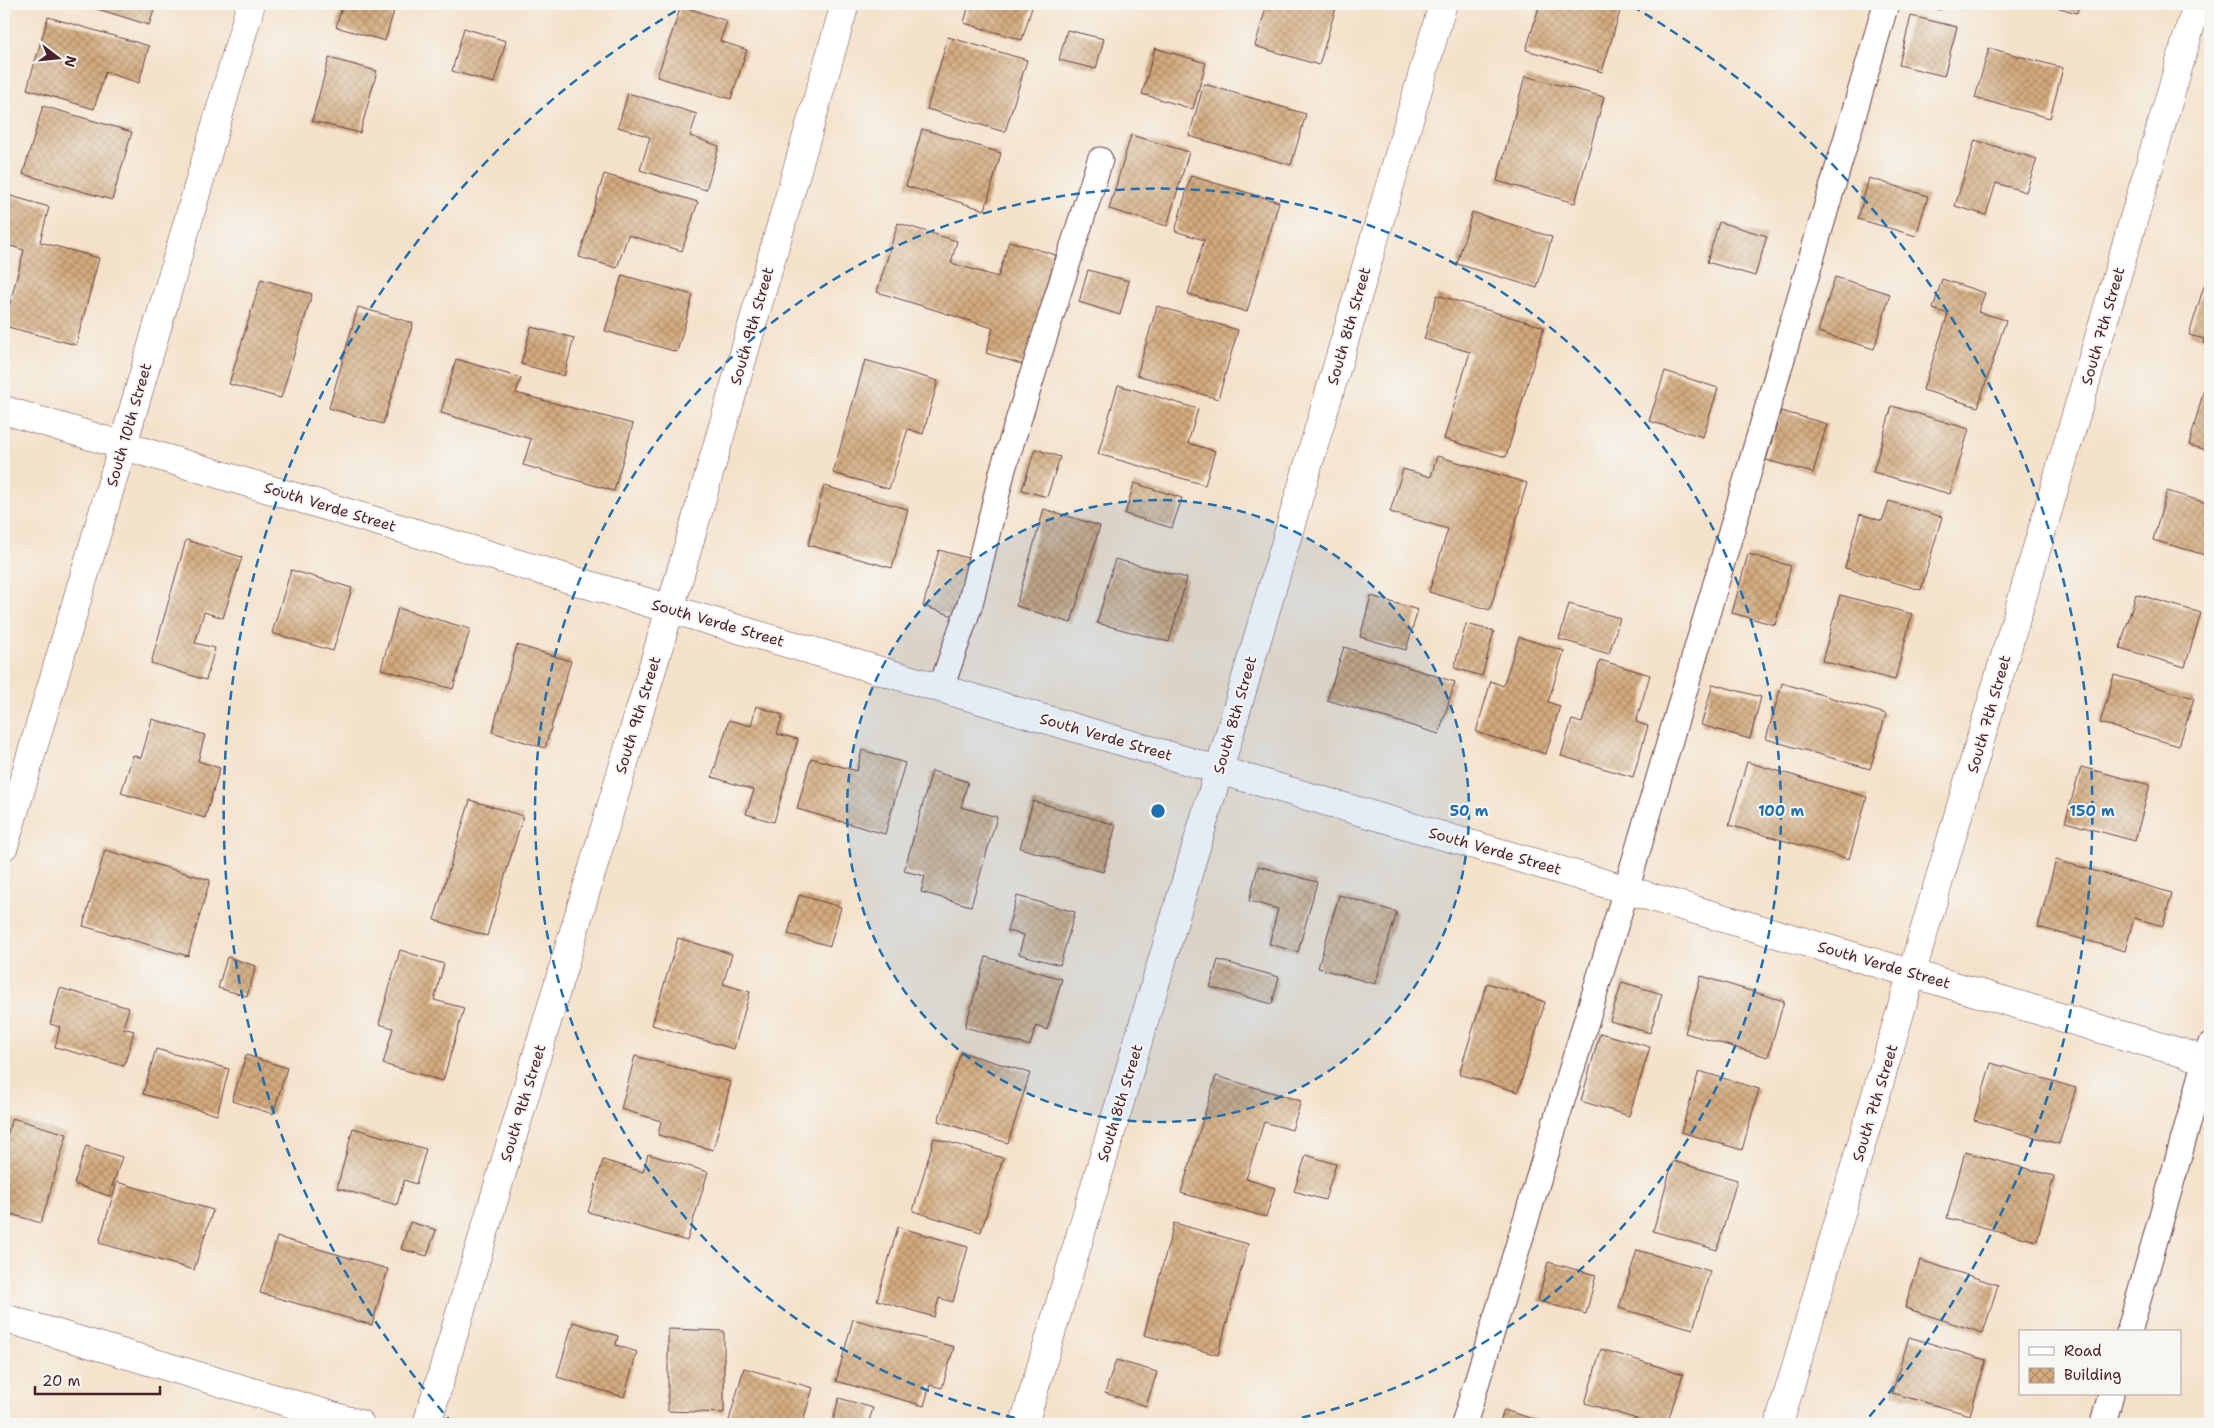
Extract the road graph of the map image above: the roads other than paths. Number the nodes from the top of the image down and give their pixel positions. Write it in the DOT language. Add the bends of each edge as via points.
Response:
graph roads {
  1 [pos="251,4"];
  2 [pos="845,4"];
  3 [pos="1443,4"];
  4 [pos="1886,4"];
  5 [pos="2197,4"];
  6 [pos="1100,160"];
  7 [pos="4,410"];
  8 [pos="123,446"];
  9 [pos="670,609"];
  10 [pos="942,688"];
  11 [pos="1219,770"];
  12 [pos="4,846"];
  13 [pos="1626,890"];
  14 [pos="1913,974"];
  15 [pos="2209,1055"];
  16 [pos="4,1318"];
  17 [pos="2130,1330"];
  18 [pos="2110,1396"];
  19 [pos="360,1424"];
  20 [pos="427,1424"];
  21 [pos="1024,1424"];
  22 [pos="1464,1424"];
  23 [pos="1779,1424"];
  24 [pos="2103,1424"];
  1 -- 8 [label="street, South 10th Street"];
  2 -- 9 [label="street, South 9th Street"];
  3 -- 11 [label="street, South 8th Street"];
  4 -- 13 [label="lane"];
  5 -- 14 [label="street, South 7th Street"];
  6 -- 10 [label="lane" via="1003,469 970,604"];
  7 -- 8 [label="street, South Verde Street"];
  8 -- 9 [label="street, South Verde Street"];
  8 -- 12 [label="street, South 10th Street"];
  9 -- 10 [label="street, South Verde Street"];
  9 -- 20 [label="street, South 9th Street"];
  10 -- 11 [label="street, South Verde Street"];
  11 -- 13 [label="street, South Verde Street"];
  11 -- 21 [label="street, South 8th Street"];
  13 -- 14 [label="street, South Verde Street"];
  13 -- 22 [label="lane"];
  14 -- 15 [label="street, South Verde Street"];
  14 -- 23 [label="street, South 7th Street"];
  15 -- 17 [label="lane"];
  16 -- 19 [label="street"];
  18 -- 24 [label="lane"];
}
